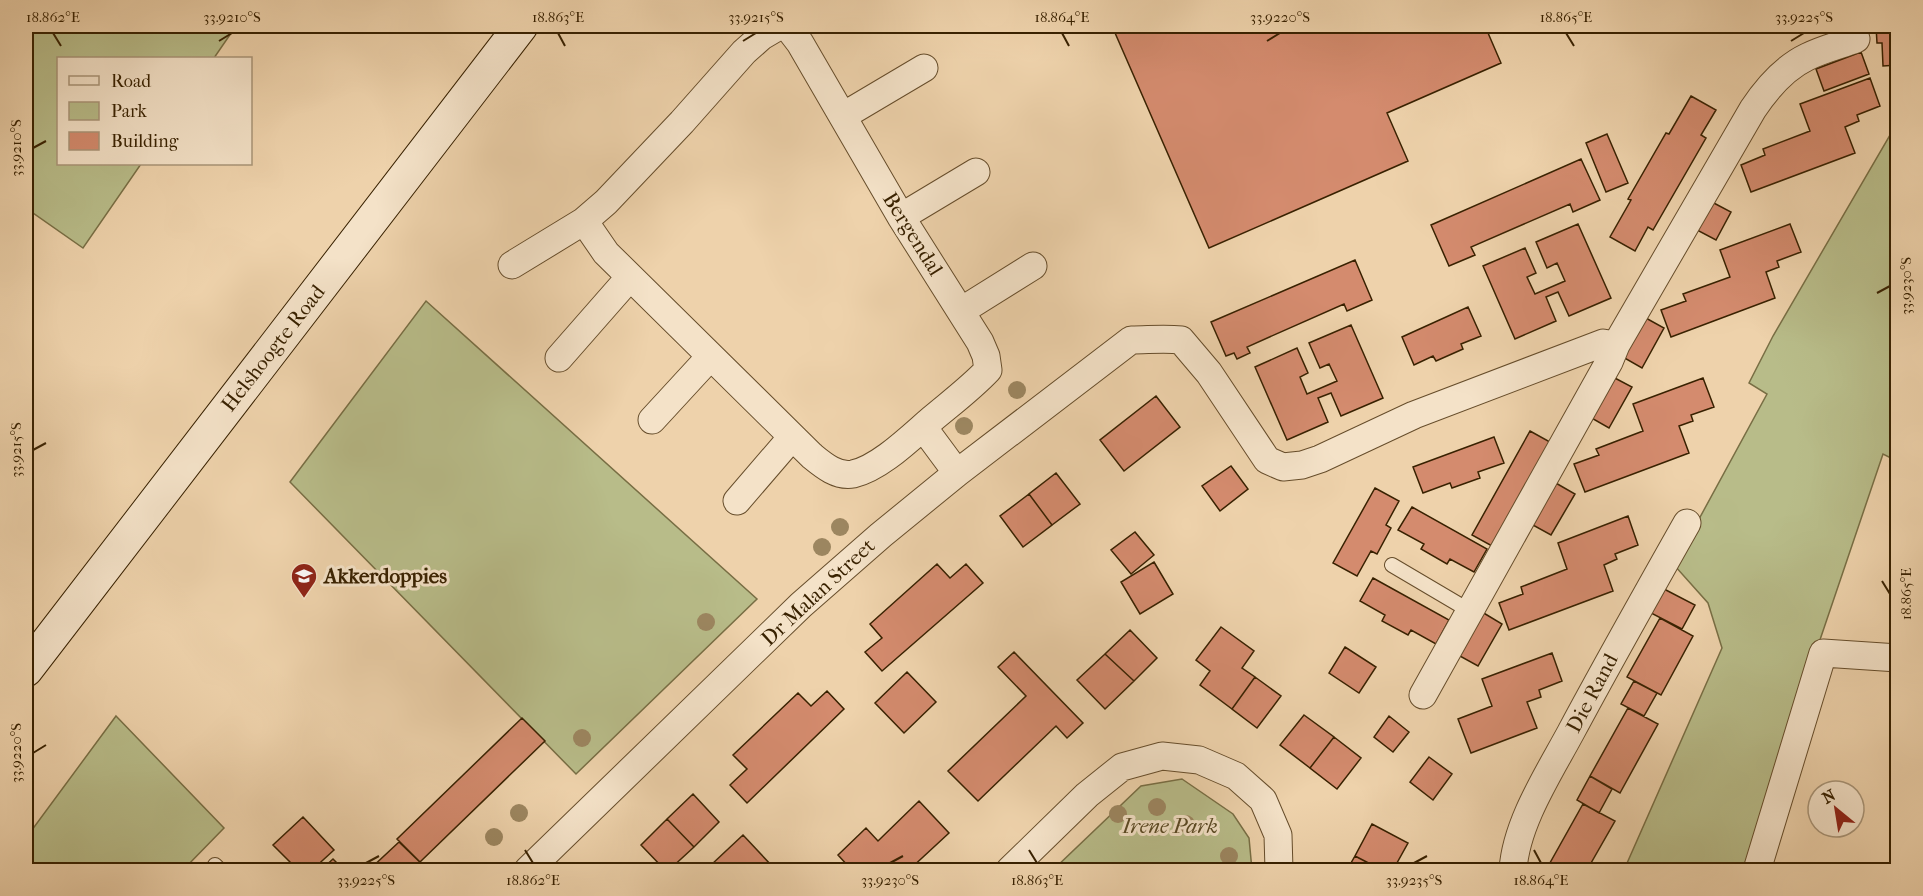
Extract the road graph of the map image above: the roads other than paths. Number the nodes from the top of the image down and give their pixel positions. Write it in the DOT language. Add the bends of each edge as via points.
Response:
graph roads {
  1 [pos="520,26"];
  2 [pos="779,26"];
  3 [pos="787,26"];
  4 [pos="1856,39"];
  5 [pos="924,68"];
  6 [pos="843,116"];
  7 [pos="976,172"];
  8 [pos="901,217"];
  9 [pos="584,221"];
  10 [pos="512,265"];
  11 [pos="1033,266"];
  12 [pos="630,277"];
  13 [pos="961,311"];
  14 [pos="1616,345"];
  15 [pos="710,357"];
  16 [pos="559,358"];
  17 [pos="652,420"];
  18 [pos="923,428"];
  19 [pos="792,437"];
  20 [pos="957,473"];
  21 [pos="737,501"];
  22 [pos="1687,523"];
  23 [pos="1392,565"];
  24 [pos="1470,611"];
  25 [pos="1898,658"];
  26 [pos="26,670"];
  27 [pos="1423,695"];
  28 [pos="528,870"];
  29 [pos="1010,870"];
  30 [pos="1279,870"];
  31 [pos="1513,870"];
  32 [pos="1757,870"];
  1 -- 26 [label="main road, Helshoogte Road"];
  2 -- 9 [label="street" via="744,52 629,179"];
  3 -- 6 [label="street, Bergendal"];
  4 -- 14 [label="street" via="1806,57 1766,89"];
  5 -- 6 [label="street"];
  6 -- 8 [label="street, Bergendal"];
  7 -- 8 [label="street"];
  8 -- 13 [label="street, Bergendal"];
  9 -- 10 [label="street"];
  9 -- 12 [label="street, Bergendal" via="606,253"];
  11 -- 13 [label="street"];
  12 -- 15 [label="street, Bergendal"];
  12 -- 16 [label="street"];
  13 -- 18 [label="street, Bergendal" via="980,342 988,370"];
  14 -- 20 [label="street, Dr Malan Street" via="1603,343 1414,414 1320,459 1283,467 1267,460 1209,373 1181,340 1131,340"];
  14 -- 24 [label="street"];
  15 -- 17 [label="street"];
  15 -- 19 [label="street, Bergendal"];
  18 -- 19 [label="street, Bergendal" via="874,465 851,474 823,465"];
  18 -- 20 [label="street"];
  19 -- 21 [label="street"];
  20 -- 28 [label="street, Dr Malan Street" via="801,605"];
  22 -- 31 [label="street, Die Rand" via="1523,825"];
  23 -- 24 [label="lane"];
  24 -- 27 [label="street"];
  25 -- 32 [label="street" via="1823,653"];
  29 -- 30 [label="street" via="1087,795 1122,767 1162,756 1199,760 1236,776 1263,800 1278,835"];
}
